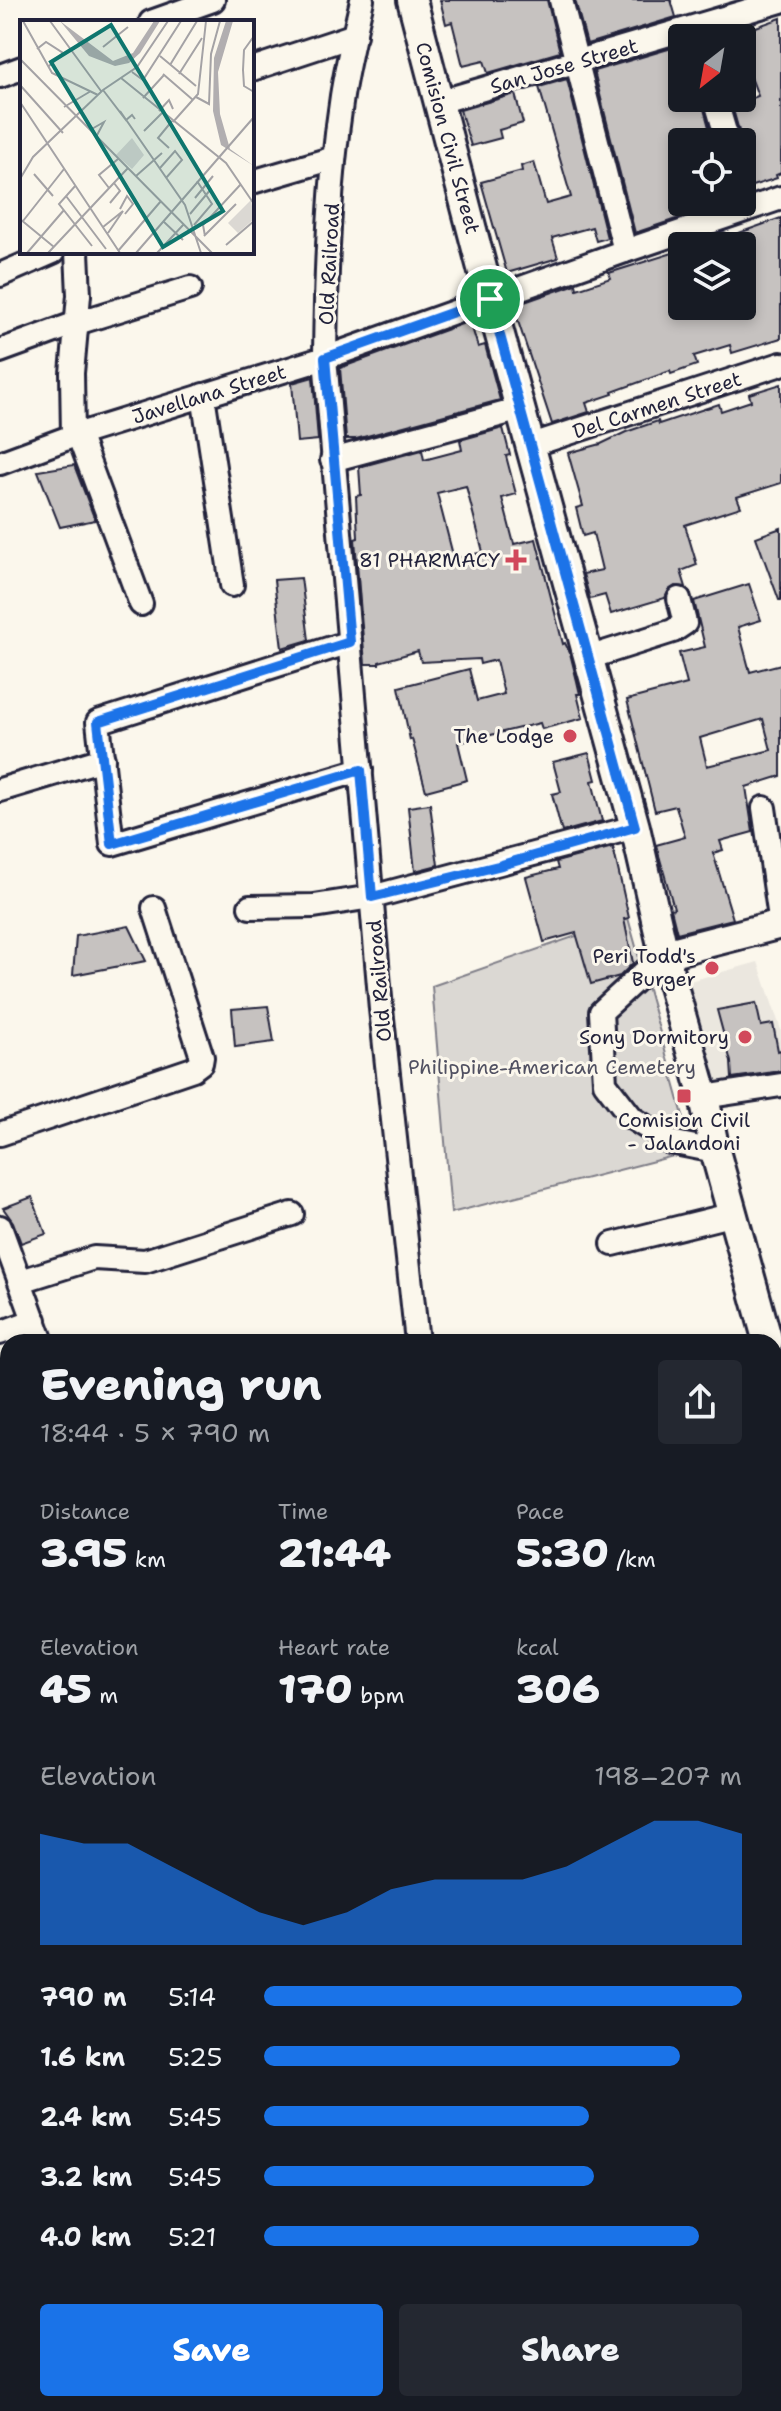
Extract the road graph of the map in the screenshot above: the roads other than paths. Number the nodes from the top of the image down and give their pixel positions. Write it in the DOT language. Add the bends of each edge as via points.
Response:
graph roads {
  1 [pos="213,0"];
  2 [pos="362,0"];
  3 [pos="412,0"];
  4 [pos="561,0"];
  5 [pos="781,1"];
  6 [pos="157,20"];
  7 [pos="719,24"];
  8 [pos="355,35"];
  9 [pos="668,39"];
  10 [pos="576,63"];
  11 [pos="254,68"];
  12 [pos="20,69"];
  13 [pos="0,76"];
  14 [pos="439,102"];
  15 [pos="334,158"];
  16 [pos="254,181"];
  17 [pos="781,198"];
  18 [pos="756,200"];
  19 [pos="708,216"];
  20 [pos="625,251"];
  21 [pos="48,254"];
  22 [pos="77,254"];
  23 [pos="0,275"];
  24 [pos="190,288"];
  25 [pos="490,299"];
  26 [pos="77,323"];
  27 [pos="0,351"];
  28 [pos="325,358"];
  29 [pos="781,364"];
  30 [pos="203,395"];
  31 [pos="521,409"];
  32 [pos="76,435"];
  33 [pos="532,445"];
  34 [pos="332,460"];
  35 [pos="0,463"];
  36 [pos="232,585"];
  37 [pos="679,599"];
  38 [pos="141,604"];
  39 [pos="350,642"];
  40 [pos="588,658"];
  41 [pos="103,759"];
  42 [pos="361,770"];
  43 [pos="0,790"];
  44 [pos="764,808"];
  45 [pos="635,827"];
  46 [pos="372,897"];
  47 [pos="250,907"];
  48 [pos="154,908"];
  49 [pos="781,924"];
  50 [pos="664,954"];
  51 [pos="781,1085"];
  52 [pos="704,1097"];
  53 [pos="0,1134"];
  54 [pos="715,1151"];
  55 [pos="292,1214"];
  56 [pos="734,1214"];
  57 [pos="0,1227"];
  58 [pos="613,1244"];
  59 [pos="21,1281"];
  60 [pos="35,1320"];
  61 [pos="0,1333"];
  62 [pos="39,1334"];
  63 [pos="416,1334"];
  64 [pos="766,1334"];
  1 -- 6 [label="street"];
  2 -- 8 [label="street, Old Railroad"];
  3 -- 14 [label="main road, Comision Civil Street"];
  4 -- 10 [label="street"];
  5 -- 7 [label="street, San Jose Street"];
  8 -- 11 [label="street"];
  8 -- 15 [label="street, Old Railroad"];
  9 -- 10 [label="street, San Jose Street"];
  10 -- 14 [label="street, San Jose Street"];
  10 -- 20 [label="street"];
  12 -- 13 [label="street"];
  14 -- 25 [label="main road, Comision Civil Street"];
  15 -- 16 [label="street"];
  15 -- 28 [label="street, Old Railroad"];
  17 -- 18 [label="street, Javellana Street"];
  19 -- 20 [label="street, Javellana Street"];
  20 -- 25 [label="street, Javellana Street"];
  21 -- 23 [label="street"];
  22 -- 26 [label="street"];
  24 -- 26 [label="street"];
  25 -- 28 [label="street, Javellana Street"];
  25 -- 31 [label="main road, Comision Civil Street"];
  26 -- 27 [label="street"];
  26 -- 32 [label="street" via="72,373"];
  28 -- 30 [label="street, Javellana Street"];
  28 -- 34 [label="street, Old Railroad"];
  29 -- 33 [label="street, Del Carmen Street"];
  30 -- 32 [label="street, Javellana Street"];
  30 -- 36 [label="street"];
  31 -- 33 [label="main road, Comision Civil Street"];
  31 -- 34 [label="street"];
  32 -- 35 [label="street, Javellana Street"];
  32 -- 38 [label="street"];
  33 -- 40 [label="main road, Comision Civil Street"];
  34 -- 39 [label="street, Old Railroad"];
  37 -- 40 [label="street" via="685,623 673,631"];
  39 -- 41 [label="street" via="98,722"];
  39 -- 42 [label="street, Old Railroad"];
  40 -- 45 [label="main road, Comision Civil Street"];
  41 -- 42 [label="street" via="112,844"];
  41 -- 43 [label="street"];
  42 -- 46 [label="street, Old Railroad"];
  44 -- 49 [label="street"];
  45 -- 46 [label="street"];
  45 -- 50 [label="main road, Comision Civil Street"];
  46 -- 47 [label="street" via="314,906"];
  46 -- 63 [label="street, Old Railroad"];
  48 -- 53 [label="street" via="201,1063"];
  49 -- 50 [label="main road"];
  50 -- 52 [label="main road, Comision Civil Street"];
  50 -- 54 [label="street" via="601,1012 605,1083 632,1118 670,1142"];
  51 -- 52 [label="street"];
  52 -- 54 [label="main road, Comision Civil Street"];
  54 -- 56 [label="main road, Comision Civil Street"];
  55 -- 59 [label="street" via="145,1261 94,1258"];
  56 -- 58 [label="street"];
  56 -- 64 [label="main road, Comision Civil Street"];
  57 -- 59 [label="street"];
  59 -- 60 [label="street"];
  60 -- 61 [label="street"];
  60 -- 62 [label="street"];
}
